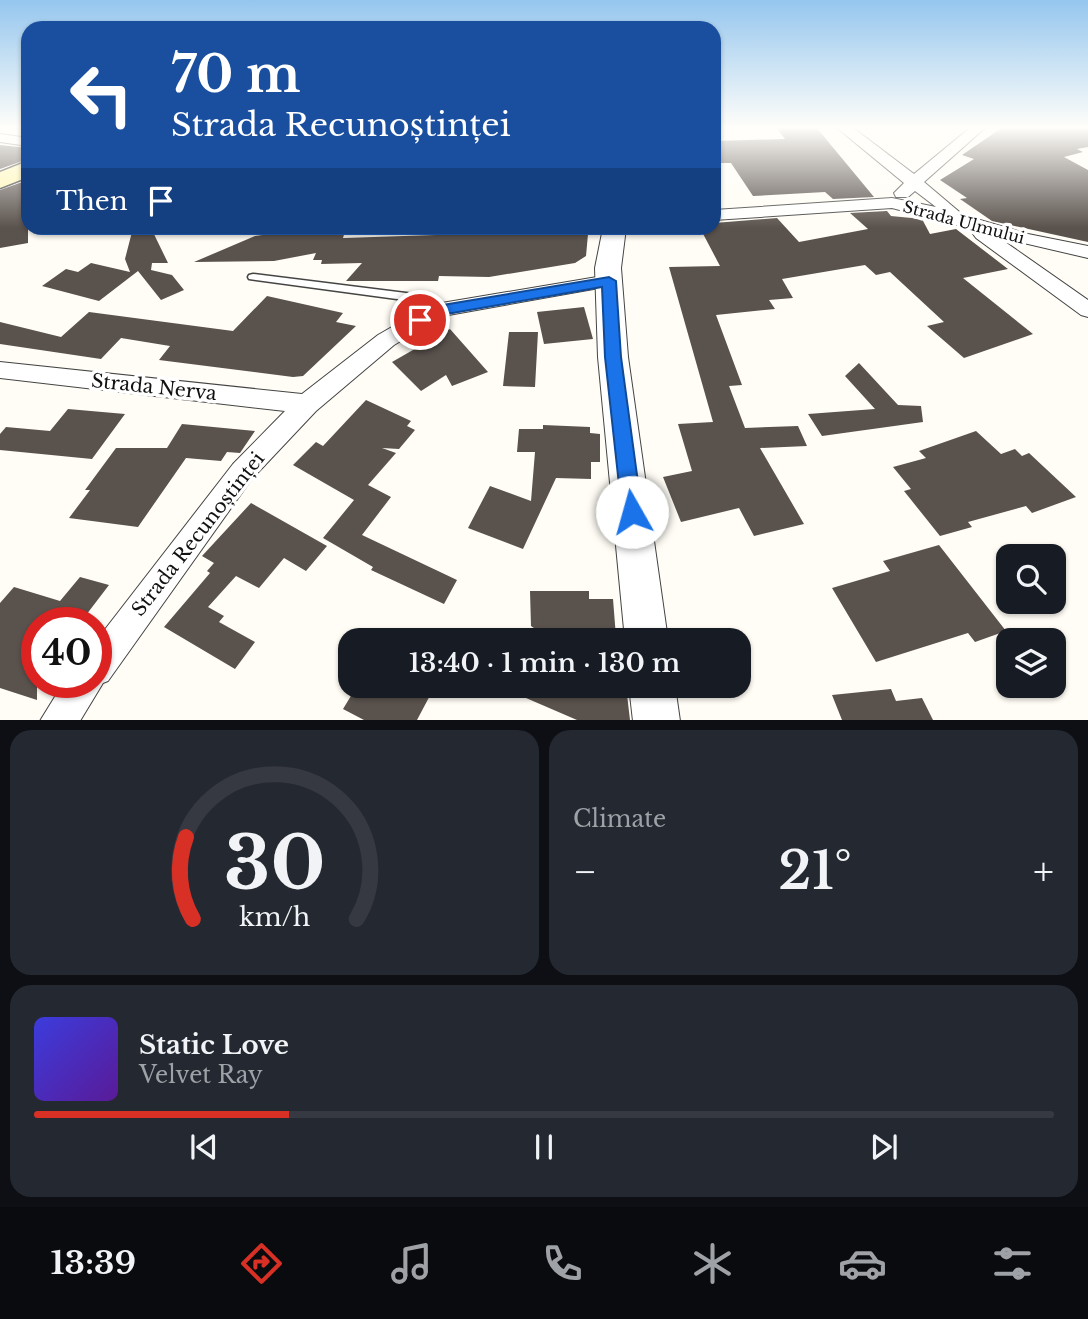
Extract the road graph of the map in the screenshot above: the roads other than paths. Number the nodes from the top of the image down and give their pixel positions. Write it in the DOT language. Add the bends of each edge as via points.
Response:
graph roads {
  1 [pos="886,161"];
  2 [pos="939,161"];
  3 [pos="21,171"];
  4 [pos="0,181"];
  5 [pos="913,182"];
  6 [pos="892,203"];
  7 [pos="721,215"];
  8 [pos="966,222"];
  9 [pos="613,235"];
  10 [pos="1088,252"];
  11 [pos="253,277"];
  12 [pos="609,281"];
  13 [pos="437,310"];
  14 [pos="1088,310"];
  15 [pos="0,370"];
  16 [pos="307,404"];
  17 [pos="646,628"];
  18 [pos="112,647"];
  19 [pos="74,698"];
  20 [pos="653,698"];
  21 [pos="58,720"];
  22 [pos="656,720"];
  1 -- 5 [label="street"];
  2 -- 5 [label="street"];
  3 -- 4 [label="main road"];
  5 -- 6 [label="street"];
  5 -- 8 [label="street"];
  6 -- 7 [label="street, Strada Ulmului"];
  6 -- 8 [label="street, Strada Ulmului"];
  8 -- 10 [label="street, Strada Ulmului"];
  8 -- 14 [label="street"];
  9 -- 12 [label="street"];
  11 -- 13 [label="lane" via="422,299"];
  12 -- 13 [label="street, Strada Recunoștinței"];
  12 -- 17 [label="street" via="613,357"];
  13 -- 16 [label="street, Strada Recunoștinței" via="386,340"];
  15 -- 16 [label="street, Strada Nerva"];
  16 -- 18 [label="street, Strada Recunoștinței" via="242,472"];
  19 -- 21 [label="street"];
  20 -- 22 [label="street"];
}
